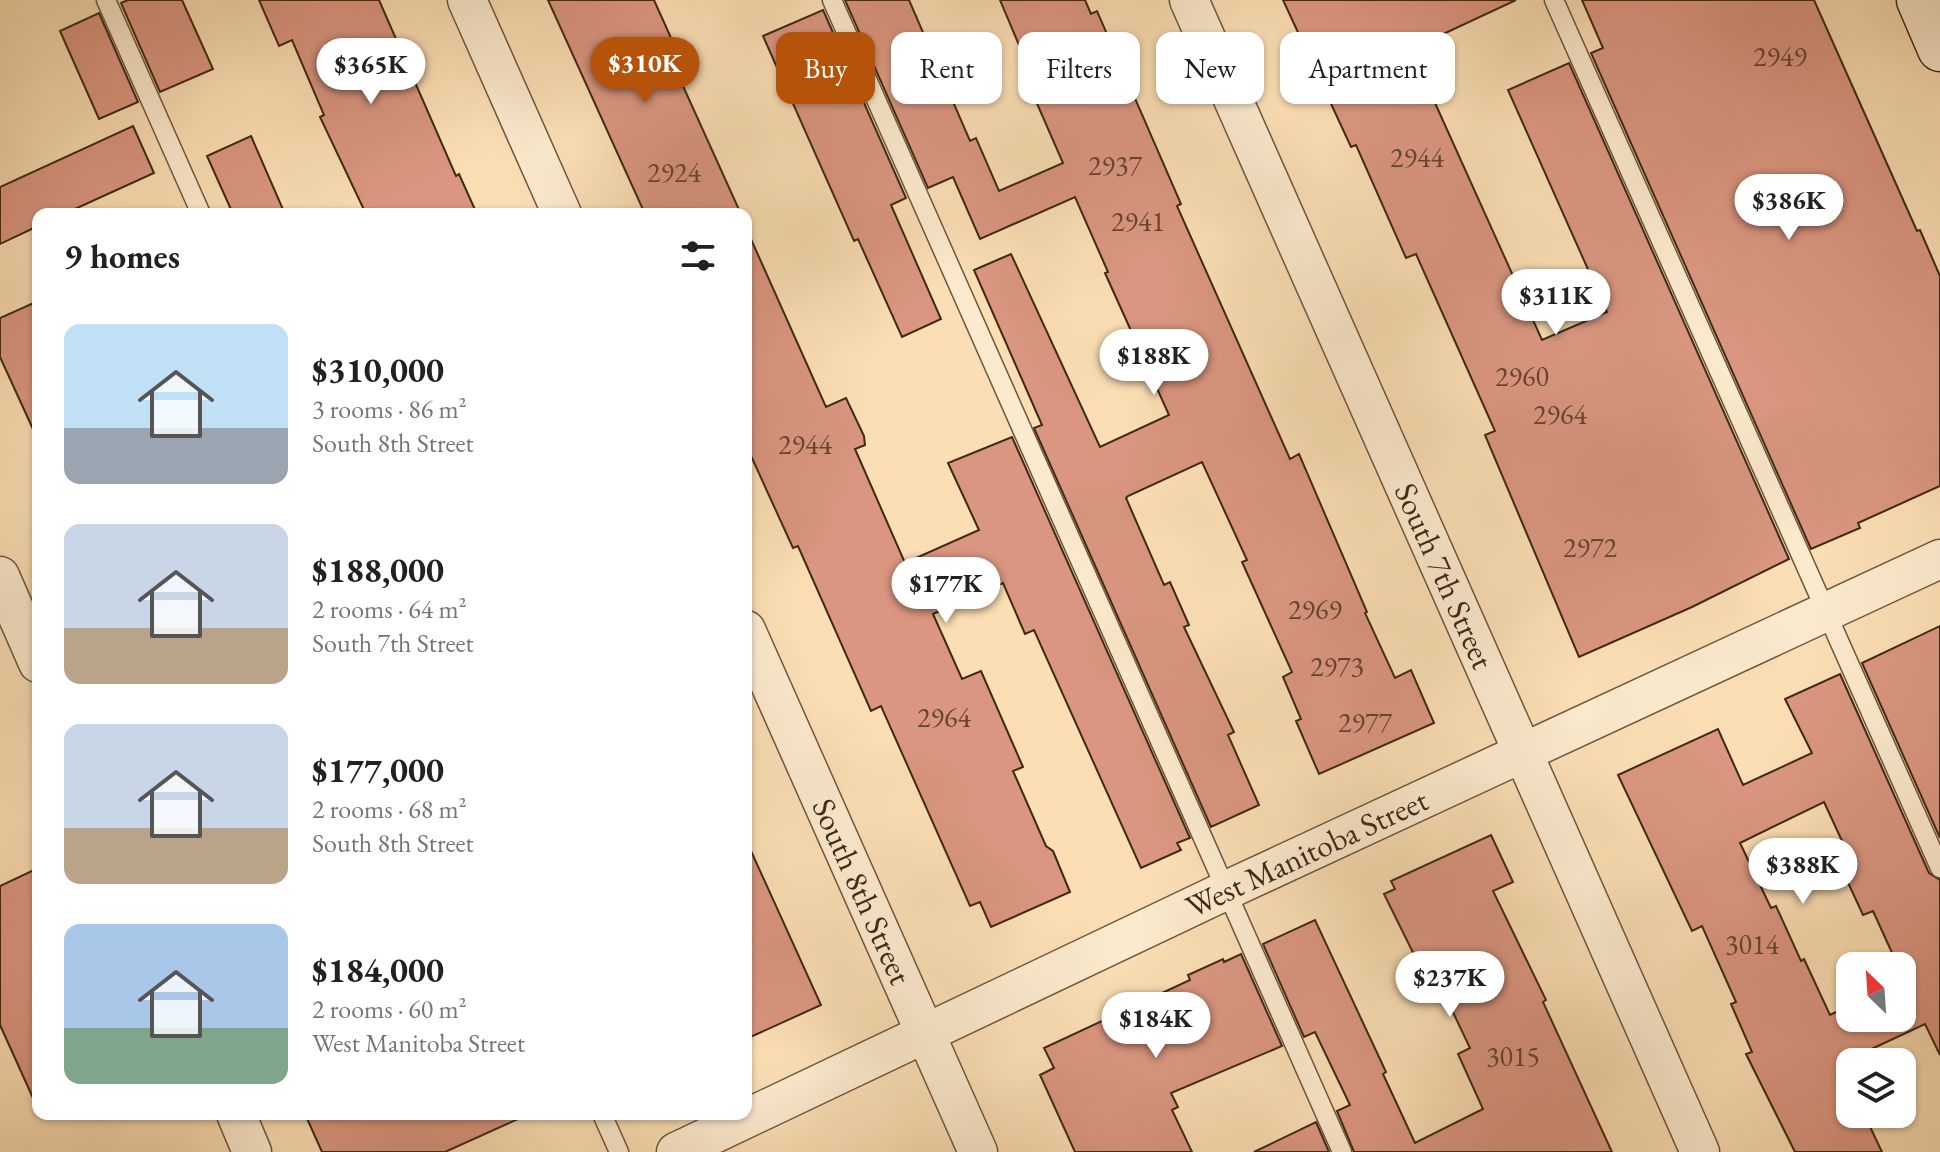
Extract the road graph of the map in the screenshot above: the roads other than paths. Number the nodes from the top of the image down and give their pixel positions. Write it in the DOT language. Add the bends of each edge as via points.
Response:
graph roads {
  1 [pos="106,0"];
  2 [pos="467,0"];
  3 [pos="832,0"];
  4 [pos="1189,0"];
  5 [pos="1554,0"];
  6 [pos="1919,0"];
  7 [pos="1940,49"];
  8 [pos="198,208"];
  9 [pos="559,208"];
  10 [pos="1940,559"];
  11 [pos="0,576"];
  12 [pos="1827,611"];
  13 [pos="752,644"];
  14 [pos="32,649"];
  15 [pos="1521,753"];
  16 [pos="1940,868"];
  17 [pos="1227,890"];
  18 [pos="925,1034"];
  19 [pos="752,1116"];
  20 [pos="239,1120"];
  21 [pos="605,1120"];
  22 [pos="744,1120"];
  23 [pos="252,1152"];
  24 [pos="619,1152"];
  25 [pos="676,1152"];
  26 [pos="978,1152"];
  27 [pos="1342,1152"];
  28 [pos="1700,1152"];
  1 -- 8 [label="lane"];
  2 -- 9 [label="street"];
  3 -- 17 [label="lane"];
  4 -- 15 [label="street, South 7th Street"];
  5 -- 12 [label="lane"];
  6 -- 7 [label="street"];
  10 -- 12 [label="street, West Manitoba Street"];
  11 -- 14 [label="street"];
  12 -- 15 [label="street, West Manitoba Street"];
  12 -- 16 [label="lane"];
  13 -- 18 [label="street, South 8th Street"];
  15 -- 17 [label="street, West Manitoba Street"];
  15 -- 28 [label="street, South 7th Street"];
  17 -- 18 [label="street, West Manitoba Street"];
  17 -- 27 [label="lane"];
  18 -- 19 [label="street, West Manitoba Street"];
  18 -- 26 [label="street, South 8th Street"];
  20 -- 23 [label="street"];
  21 -- 24 [label="lane"];
  22 -- 25 [label="street, West Manitoba Street"];
}
